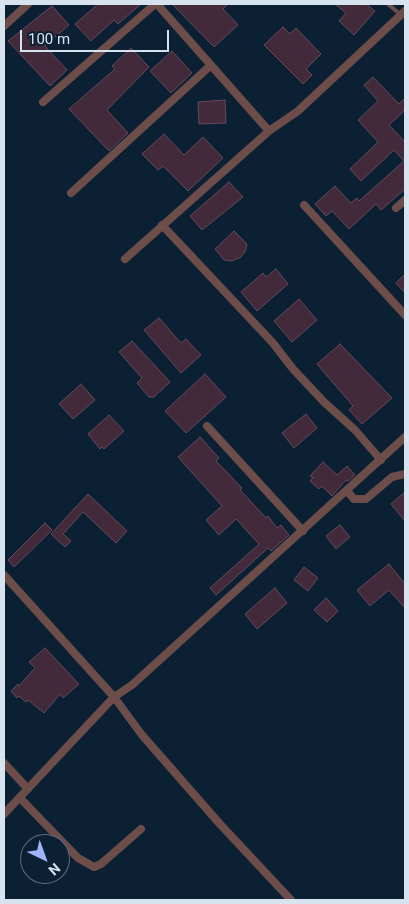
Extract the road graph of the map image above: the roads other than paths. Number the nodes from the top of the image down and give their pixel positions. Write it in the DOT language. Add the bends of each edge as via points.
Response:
graph roads {
  1 [pos="28,4"];
  2 [pos="156,4"];
  3 [pos="388,4"];
  4 [pos="403,13"];
  5 [pos="4,26"];
  6 [pos="211,65"];
  7 [pos="43,102"];
  8 [pos="268,131"];
  9 [pos="71,193"];
  10 [pos="405,200"];
  11 [pos="304,205"];
  12 [pos="396,208"];
  13 [pos="162,225"];
  14 [pos="125,259"];
  15 [pos="405,315"];
  16 [pos="207,426"];
  17 [pos="405,437"];
  18 [pos="381,460"];
  19 [pos="405,474"];
  20 [pos="347,491"];
  21 [pos="303,531"];
  22 [pos="4,574"];
  23 [pos="114,697"];
  24 [pos="4,763"];
  25 [pos="28,789"];
  26 [pos="20,798"];
  27 [pos="4,814"];
  28 [pos="140,829"];
  29 [pos="291,900"];
  1 -- 5 [label="street"];
  2 -- 6 [label="street"];
  2 -- 7 [label="street"];
  3 -- 4 [label="lane"];
  4 -- 8 [label="street" via="298,111"];
  6 -- 8 [label="street"];
  6 -- 9 [label="street"];
  8 -- 13 [label="street"];
  10 -- 12 [label="street"];
  11 -- 15 [label="street"];
  13 -- 14 [label="street"];
  13 -- 18 [label="street"];
  16 -- 21 [label="street"];
  17 -- 18 [label="street"];
  18 -- 20 [label="street"];
  19 -- 20 [label="street" via="392,477 366,499 354,498"];
  20 -- 21 [label="street"];
  21 -- 23 [label="street" via="132,685"];
  22 -- 23 [label="street"];
  23 -- 25 [label="street"];
  23 -- 29 [label="street" via="142,735"];
  24 -- 25 [label="street"];
  25 -- 26 [label="street"];
  26 -- 27 [label="street"];
  26 -- 28 [label="street" via="78,858 94,867"];
}
